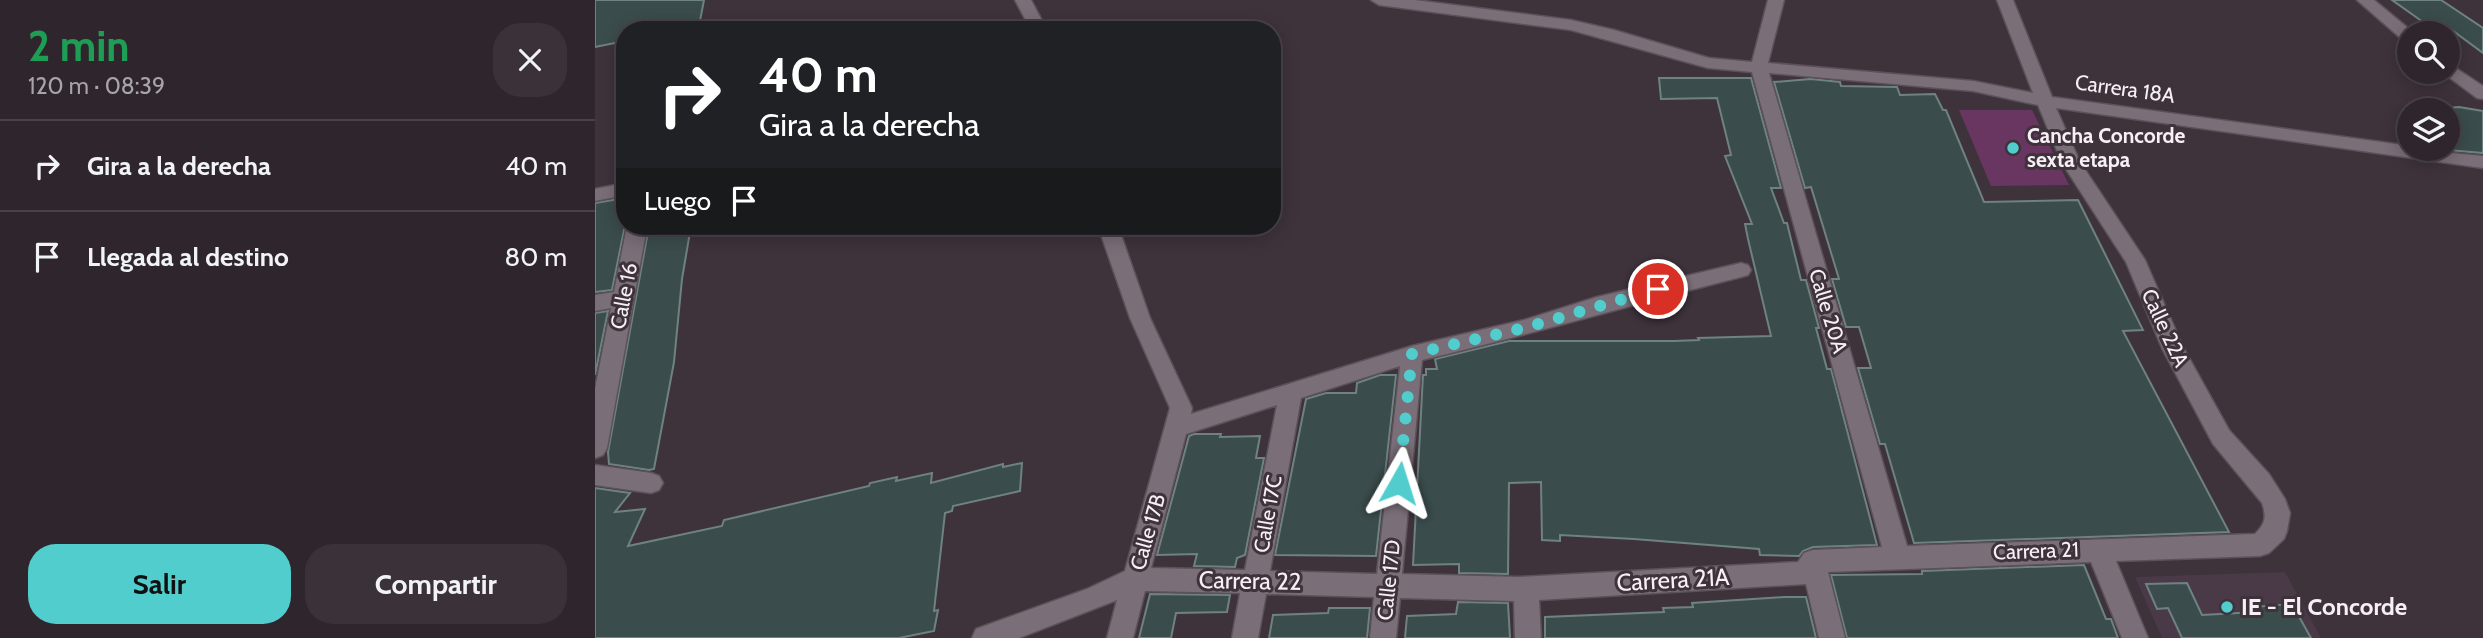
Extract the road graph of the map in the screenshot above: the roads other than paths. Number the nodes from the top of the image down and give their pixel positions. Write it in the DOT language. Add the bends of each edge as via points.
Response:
graph roads {
  1 [pos="1023,0"];
  2 [pos="1379,0"];
  3 [pos="1776,0"];
  4 [pos="2005,0"];
  5 [pos="2365,0"];
  6 [pos="1034,21"];
  7 [pos="2397,27"];
  8 [pos="1759,67"];
  9 [pos="2460,77"];
  10 [pos="2483,94"];
  11 [pos="2045,101"];
  12 [pos="2483,162"];
  13 [pos="616,191"];
  14 [pos="595,195"];
  15 [pos="636,235"];
  16 [pos="1111,235"];
  17 [pos="1741,270"];
  18 [pos="625,298"];
  19 [pos="595,303"];
  20 [pos="1412,354"];
  21 [pos="602,370"];
  22 [pos="1291,390"];
  23 [pos="1178,427"];
  24 [pos="595,448"];
  25 [pos="595,475"];
  26 [pos="651,483"];
  27 [pos="2260,545"];
  28 [pos="2098,549"];
  29 [pos="1897,556"];
  30 [pos="1813,561"];
  31 [pos="1134,579"];
  32 [pos="1256,581"];
  33 [pos="1388,586"];
  34 [pos="1526,589"];
  35 [pos="985,638"];
  36 [pos="1120,638"];
  37 [pos="1245,638"];
  38 [pos="1383,638"];
  39 [pos="1528,638"];
  40 [pos="1832,638"];
  41 [pos="2135,638"];
  1 -- 6 [label="street"];
  2 -- 8 [label="street, Carrera 18A" via="1571,25 1708,62"];
  3 -- 8 [label="street"];
  4 -- 11 [label="street, Calle 22A"];
  5 -- 7 [label="street"];
  8 -- 11 [label="street, Carrera 18A" via="1973,86"];
  8 -- 29 [label="street, Calle 20A"];
  9 -- 10 [label="street"];
  11 -- 12 [label="street, Carrera 18A"];
  11 -- 27 [label="street, Calle 22A" via="2071,163 2135,260 2173,348 2221,437 2273,499 2278,513 2274,531"];
  13 -- 14 [label="street"];
  15 -- 18 [label="street, Calle 16"];
  16 -- 23 [label="street" via="1140,318 1181,408"];
  17 -- 20 [label="street"];
  18 -- 19 [label="street"];
  18 -- 21 [label="street, Calle 16"];
  20 -- 22 [label="street"];
  20 -- 33 [label="street, Calle 17D"];
  21 -- 24 [label="street, Calle 16"];
  22 -- 23 [label="street"];
  22 -- 32 [label="street, Calle 17C"];
  23 -- 31 [label="street, Calle 17B"];
  25 -- 26 [label="street"];
  27 -- 28 [label="street, Carrera 21"];
  28 -- 29 [label="street, Carrera 21"];
  28 -- 41 [label="street"];
  29 -- 30 [label="street, Carrera 21"];
  30 -- 34 [label="street, Carrera 21A" via="1805,573"];
  30 -- 40 [label="street"];
  31 -- 32 [label="street, Carrera 22"];
  31 -- 35 [label="street, Carrera 22"];
  31 -- 36 [label="street, Calle 17B"];
  32 -- 33 [label="street, Carrera 22"];
  32 -- 37 [label="street, Calle 17C"];
  33 -- 34 [label="street, Carrera 22"];
  33 -- 38 [label="street, Calle 17D"];
  34 -- 39 [label="street"];
}
